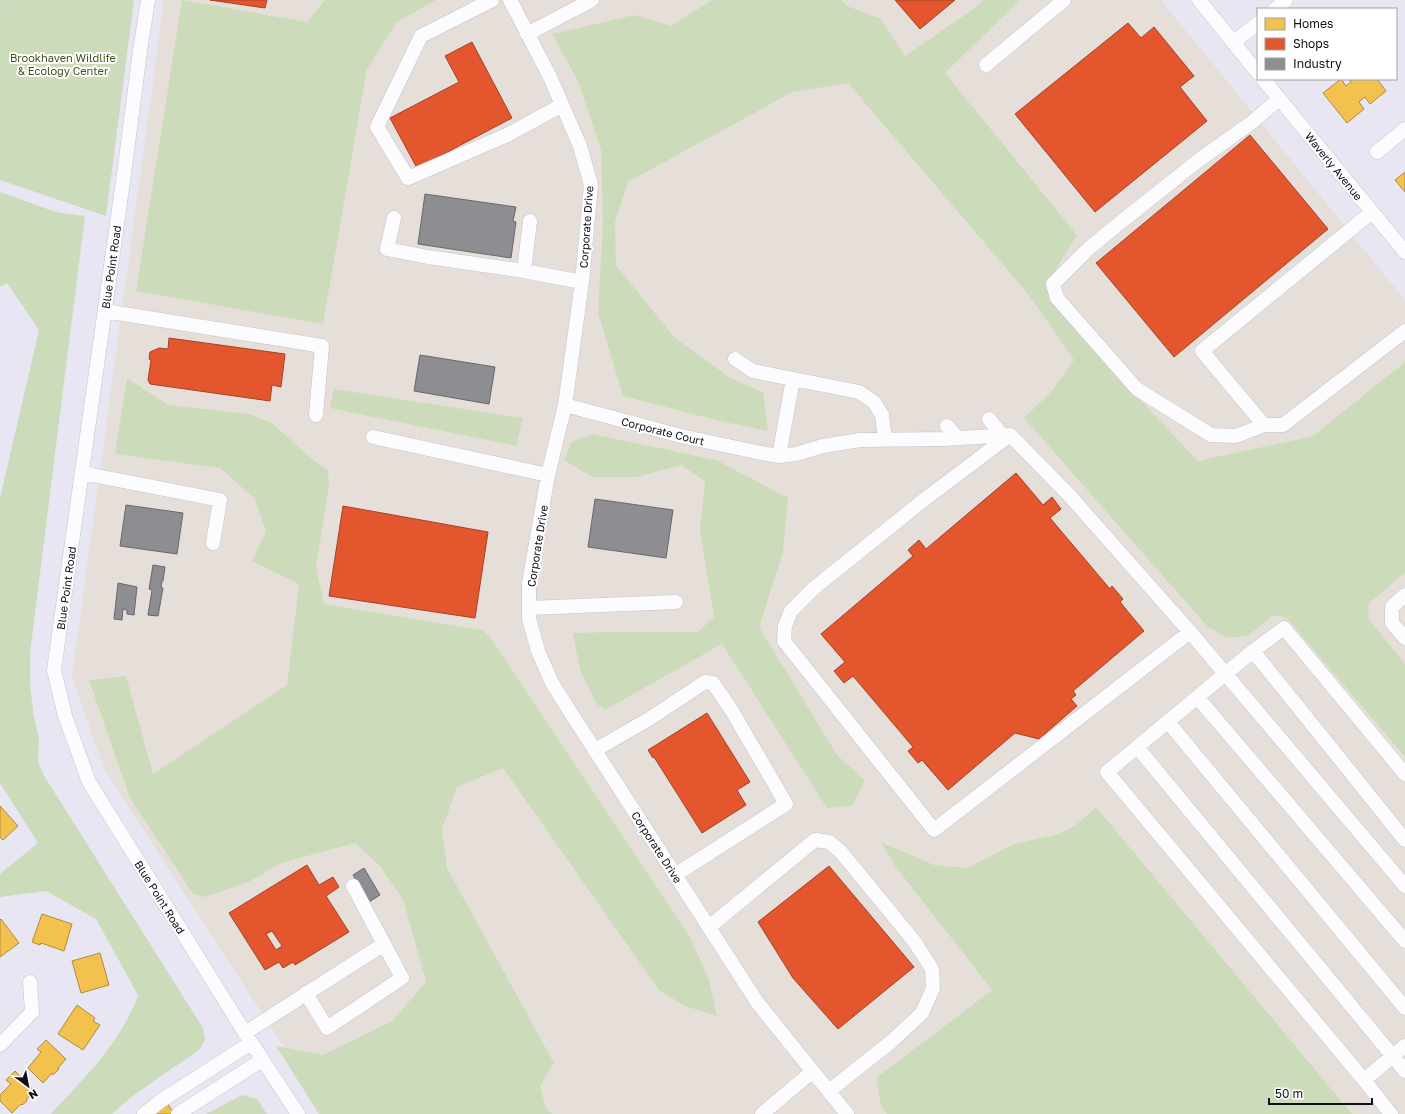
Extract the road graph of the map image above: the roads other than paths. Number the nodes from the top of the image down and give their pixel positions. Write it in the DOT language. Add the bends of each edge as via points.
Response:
graph roads {
  1 [pos="148,0"];
  2 [pos="492,0"];
  3 [pos="510,0"];
  4 [pos="1064,0"];
  5 [pos="1199,0"];
  6 [pos="1286,0"];
  7 [pos="584,2"];
  8 [pos="1276,8"];
  9 [pos="1257,24"];
  10 [pos="527,34"];
  11 [pos="1233,43"];
  12 [pos="986,65"];
  13 [pos="1257,72"];
  14 [pos="1264,80"];
  15 [pos="1279,99"];
  16 [pos="562,105"];
  17 [pos="1405,129"];
  18 [pos="1377,152"];
  19 [pos="1372,212"];
  20 [pos="394,218"];
  21 [pos="530,221"];
  22 [pos="1405,252"];
  23 [pos="524,271"];
  24 [pos="582,282"];
  25 [pos="105,311"];
  26 [pos="1405,331"];
  27 [pos="735,359"];
  28 [pos="793,379"];
  29 [pos="565,405"];
  30 [pos="316,415"];
  31 [pos="989,419"];
  32 [pos="1264,425"];
  33 [pos="947,426"];
  34 [pos="1006,436"];
  35 [pos="373,437"];
  36 [pos="958,438"];
  37 [pos="885,439"];
  38 [pos="779,456"];
  39 [pos="82,473"];
  40 [pos="548,475"];
  41 [pos="213,543"];
  42 [pos="1405,595"];
  43 [pos="676,602"];
  44 [pos="529,608"];
  45 [pos="1190,632"];
  46 [pos="1405,638"];
  47 [pos="1254,652"];
  48 [pos="1227,675"];
  49 [pos="1198,698"];
  50 [pos="1168,722"];
  51 [pos="1137,747"];
  52 [pos="595,750"];
  53 [pos="1405,774"];
  54 [pos="1405,840"];
  55 [pos="675,875"];
  56 [pos="353,886"];
  57 [pos="1405,886"];
  58 [pos="709,927"];
  59 [pos="1405,941"];
  60 [pos="384,944"];
  61 [pos="30,982"];
  62 [pos="306,994"];
  63 [pos="1405,1008"];
  64 [pos="248,1038"];
  65 [pos="0,1046"];
  66 [pos="1405,1046"];
  67 [pos="1393,1056"];
  68 [pos="262,1060"];
  69 [pos="812,1071"];
  70 [pos="1405,1071"];
  71 [pos="1364,1080"];
  72 [pos="829,1091"];
  73 [pos="144,1114"];
  74 [pos="178,1114"];
  75 [pos="298,1114"];
  76 [pos="762,1114"];
  77 [pos="847,1114"];
  78 [pos="1391,1114"];
  1 -- 25 [label="street, Blue Point Road"];
  2 -- 16 [label="street" via="421,36 381,120 378,127 408,178 507,135"];
  3 -- 10 [label="street, Corporate Drive"];
  4 -- 12 [label="street"];
  5 -- 11 [label="street"];
  6 -- 8 [label="street"];
  7 -- 10 [label="street"];
  9 -- 11 [label="street"];
  10 -- 16 [label="street, Corporate Drive"];
  11 -- 13 [label="street"];
  14 -- 15 [label="street, Waverly Avenue"];
  15 -- 19 [label="street, Waverly Avenue"];
  15 -- 32 [label="street" via="1088,249 1054,284 1057,298 1137,389 1211,435 1236,436"];
  16 -- 24 [label="street, Corporate Drive" via="580,146 591,185"];
  17 -- 18 [label="street"];
  19 -- 22 [label="street, Waverly Avenue"];
  19 -- 32 [label="street" via="1202,351"];
  20 -- 23 [label="street" via="387,249"];
  21 -- 23 [label="street"];
  23 -- 24 [label="street"];
  24 -- 29 [label="street, Corporate Drive"];
  25 -- 30 [label="street" via="322,346"];
  25 -- 39 [label="street, Blue Point Road"];
  26 -- 32 [label="street" via="1284,425"];
  27 -- 28 [label="street" via="753,371"];
  28 -- 37 [label="street" via="859,392 874,402 882,415"];
  28 -- 38 [label="street"];
  29 -- 38 [label="street, Corporate Court" via="681,436"];
  29 -- 40 [label="street, Corporate Drive"];
  31 -- 34 [label="street"];
  33 -- 36 [label="street"];
  34 -- 36 [label="street, Corporate Court"];
  34 -- 45 [label="street" via="1069,495"];
  34 -- 45 [label="street" via="814,588 791,611 785,626 784,641 934,830"];
  35 -- 40 [label="street"];
  36 -- 37 [label="street, Corporate Court"];
  37 -- 38 [label="street, Corporate Court" via="860,440"];
  39 -- 41 [label="street" via="220,500"];
  39 -- 64 [label="street, Blue Point Road" via="54,670 65,716 89,782"];
  40 -- 44 [label="street, Corporate Drive" via="529,583"];
  42 -- 46 [label="street" via="1392,606 1392,623"];
  43 -- 44 [label="street"];
  44 -- 52 [label="street, Corporate Drive" via="529,618 538,651 552,683"];
  45 -- 48 [label="street"];
  47 -- 48 [label="street"];
  47 -- 53 [label="street" via="1284,628"];
  47 -- 54 [label="street"];
  48 -- 49 [label="street"];
  48 -- 57 [label="street"];
  49 -- 50 [label="street"];
  49 -- 59 [label="street"];
  50 -- 51 [label="street"];
  50 -- 63 [label="street"];
  51 -- 67 [label="street"];
  51 -- 71 [label="street" via="1107,772"];
  52 -- 55 [label="street, Corporate Drive"];
  52 -- 55 [label="street" via="649,719 705,682 713,683 732,711 786,804"];
  55 -- 58 [label="street, Corporate Drive"];
  56 -- 60 [label="street"];
  58 -- 69 [label="street, Corporate Drive" via="757,1002"];
  58 -- 72 [label="street" via="815,840 829,842 841,852 914,941 932,969 933,988 922,1014"];
  60 -- 62 [label="street"];
  60 -- 62 [label="street" via="402,978 327,1028"];
  61 -- 65 [label="street" via="32,1012"];
  62 -- 64 [label="street"];
  64 -- 68 [label="street, Blue Point Road"];
  64 -- 73 [label="street"];
  66 -- 67 [label="street"];
  67 -- 70 [label="street"];
  67 -- 71 [label="street"];
  68 -- 74 [label="street"];
  68 -- 75 [label="street, Blue Point Road"];
  69 -- 72 [label="street, Corporate Drive"];
  69 -- 76 [label="street"];
  71 -- 78 [label="street"];
  72 -- 77 [label="street, Corporate Drive"];
}
